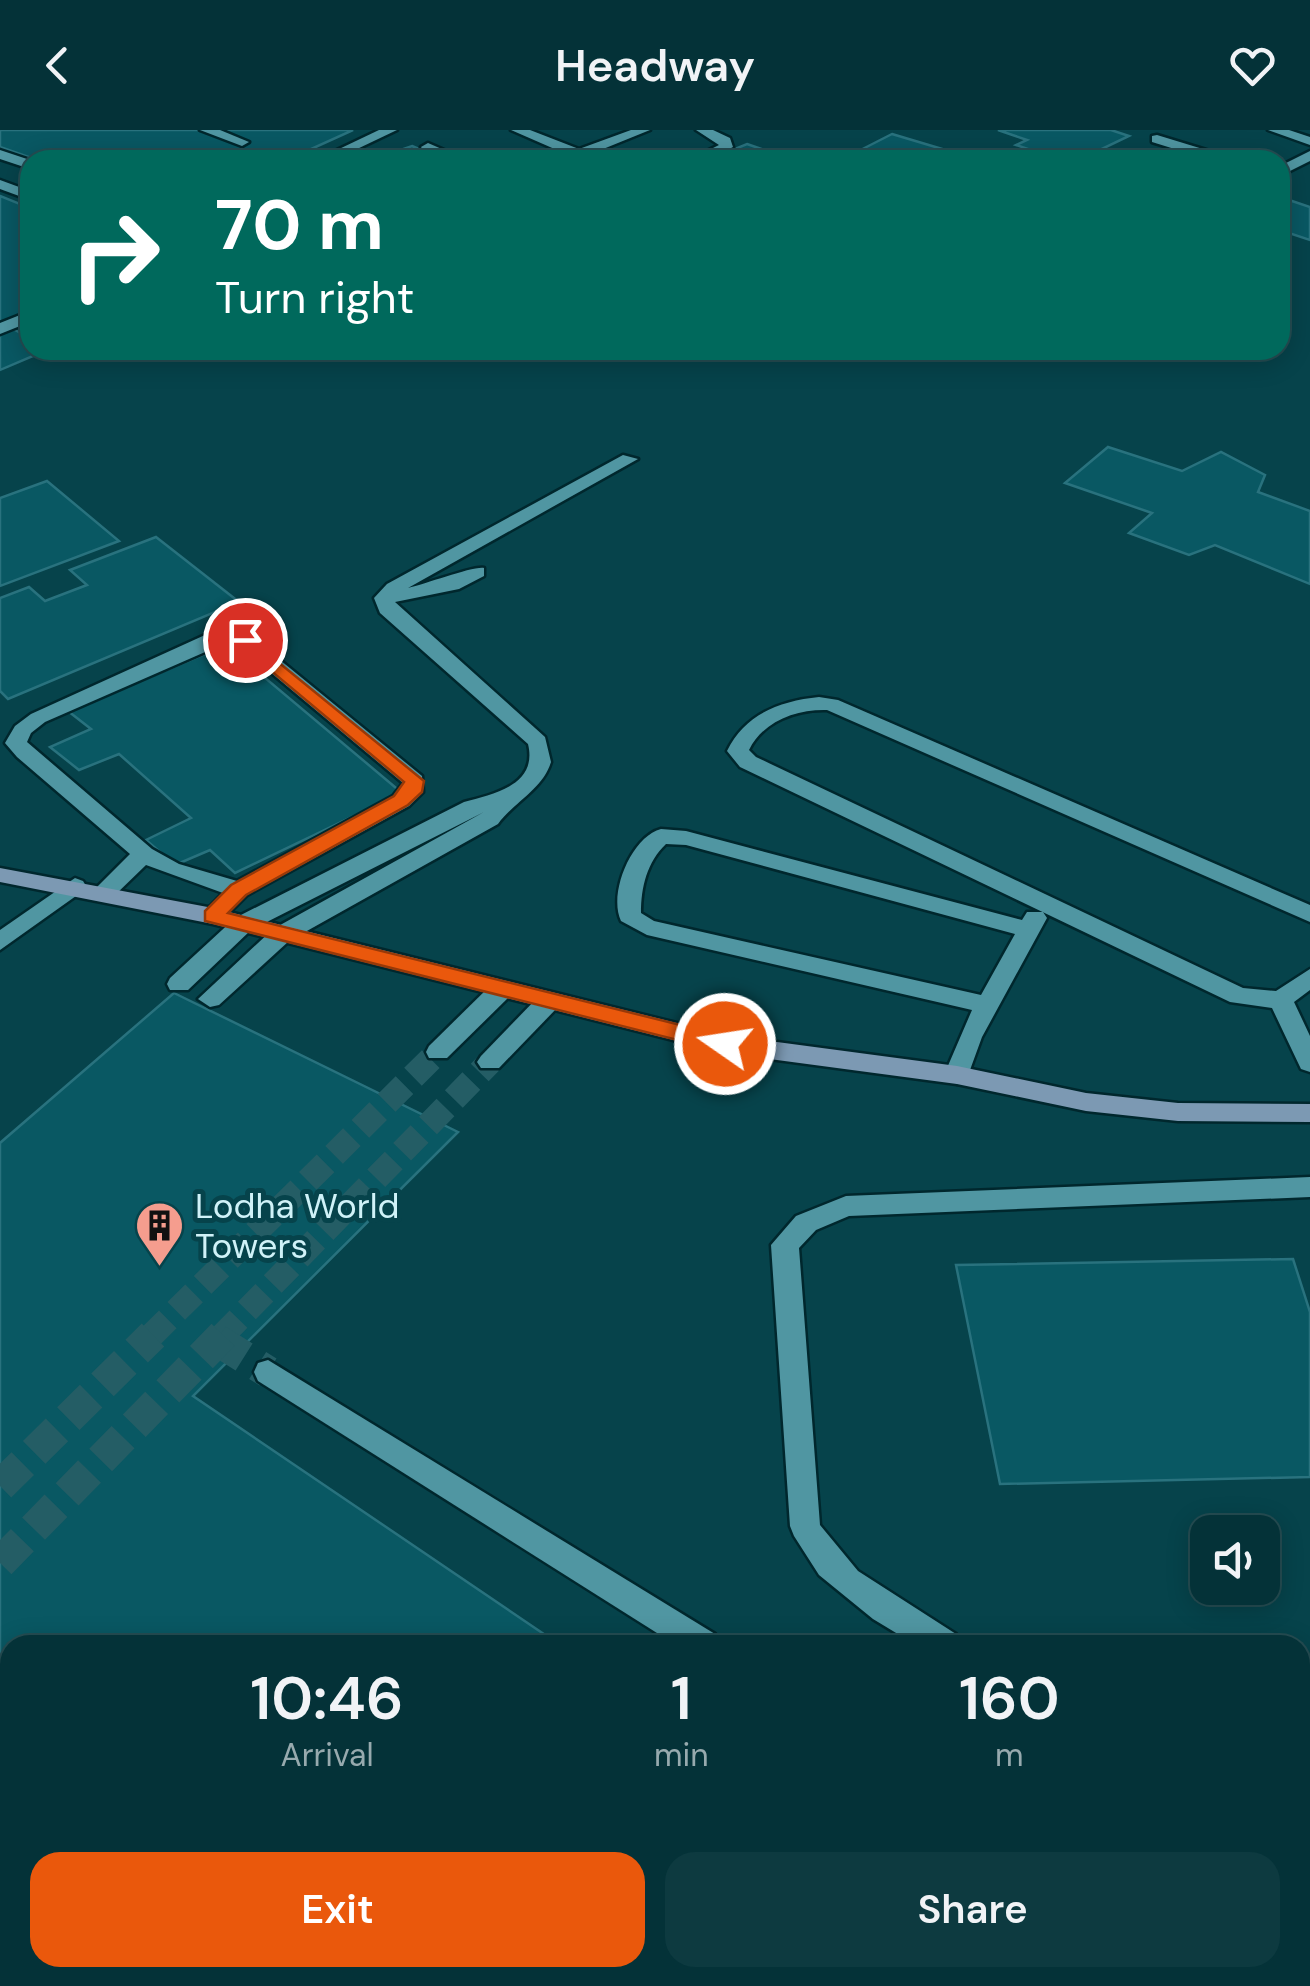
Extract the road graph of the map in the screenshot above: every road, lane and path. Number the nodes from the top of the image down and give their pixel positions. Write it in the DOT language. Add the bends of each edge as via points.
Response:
graph roads {
  1 [pos="207,130"];
  2 [pos="390,130"];
  3 [pos="518,130"];
  4 [pos="644,130"];
  5 [pos="703,130"];
  6 [pos="1274,130"];
  7 [pos="1157,139"];
  8 [pos="1310,141"];
  9 [pos="242,142"];
  10 [pos="428,147"];
  11 [pos="345,150"];
  12 [pos="434,150"];
  13 [pos="557,150"];
  14 [pos="590,150"];
  15 [pos="717,150"];
  16 [pos="1192,150"];
  17 [pos="630,459"];
  18 [pos="477,572"];
  19 [pos="384,598"];
  20 [pos="504,801"];
  21 [pos="144,854"];
  22 [pos="0,875"];
  23 [pos="74,886"];
  24 [pos="239,890"];
  25 [pos="105,892"];
  26 [pos="1043,906"];
  27 [pos="1310,914"];
  28 [pos="213,916"];
  29 [pos="243,924"];
  30 [pos="1027,929"];
  31 [pos="280,935"];
  32 [pos="1,940"];
  33 [pos="1310,976"];
  34 [pos="179,984"];
  35 [pos="501,990"];
  36 [pos="210,999"];
  37 [pos="1281,1000"];
  38 [pos="548,1002"];
  39 [pos="987,1005"];
  40 [pos="438,1052"];
  41 [pos="490,1062"];
  42 [pos="1310,1063"];
  43 [pos="957,1075"];
  44 [pos="1310,1113"];
  45 [pos="1310,1188"];
  46 [pos="268,1372"];
  47 [pos="688,1635"];
  48 [pos="929,1635"];
  1 -- 9 [label="street"];
  2 -- 11 [label="street"];
  3 -- 13 [label="street"];
  4 -- 14 [label="street"];
  5 -- 15 [label="street" via="725,141"];
  6 -- 8 [label="street"];
  7 -- 16 [label="street"];
  10 -- 12 [label="street"];
  17 -- 19 [label="street"];
  18 -- 19 [label="street" via="452,585"];
  19 -- 20 [label="street" via="387,609 538,742 539,773"];
  20 -- 29 [label="street" via="472,807"];
  20 -- 31 [label="street" via="490,819"];
  21 -- 24 [label="street" via="171,870"];
  21 -- 24 [label="street" via="16,743 22,730 212,639 245,640 414,781 401,801"];
  21 -- 25 [label="street"];
  22 -- 23 [label="street"];
  23 -- 25 [label="street"];
  23 -- 32 [label="street"];
  24 -- 28 [label="street"];
  25 -- 28 [label="street"];
  26 -- 27 [label="street" via="748,762 738,751 742,739 791,706 831,704"];
  26 -- 30 [label="street"];
  26 -- 37 [label="street" via="1239,996"];
  28 -- 29 [label="street"];
  29 -- 31 [label="street"];
  29 -- 34 [label="street"];
  30 -- 39 [label="street"];
  30 -- 39 [label="street" via="686,838 661,836 648,845 628,899 628,916 646,926"];
  31 -- 35 [label="street"];
  31 -- 36 [label="street"];
  33 -- 37 [label="street"];
  35 -- 38 [label="street"];
  35 -- 40 [label="street"];
  37 -- 42 [label="street"];
  38 -- 41 [label="street"];
  38 -- 43 [label="street" via="725,1044"];
  39 -- 43 [label="street"];
  43 -- 44 [label="street" via="1086,1102 1178,1112"];
  45 -- 48 [label="street" via="846,1206 806,1223 785,1244 805,1526 816,1554 838,1577"];
  46 -- 47 [label="street"];
}
